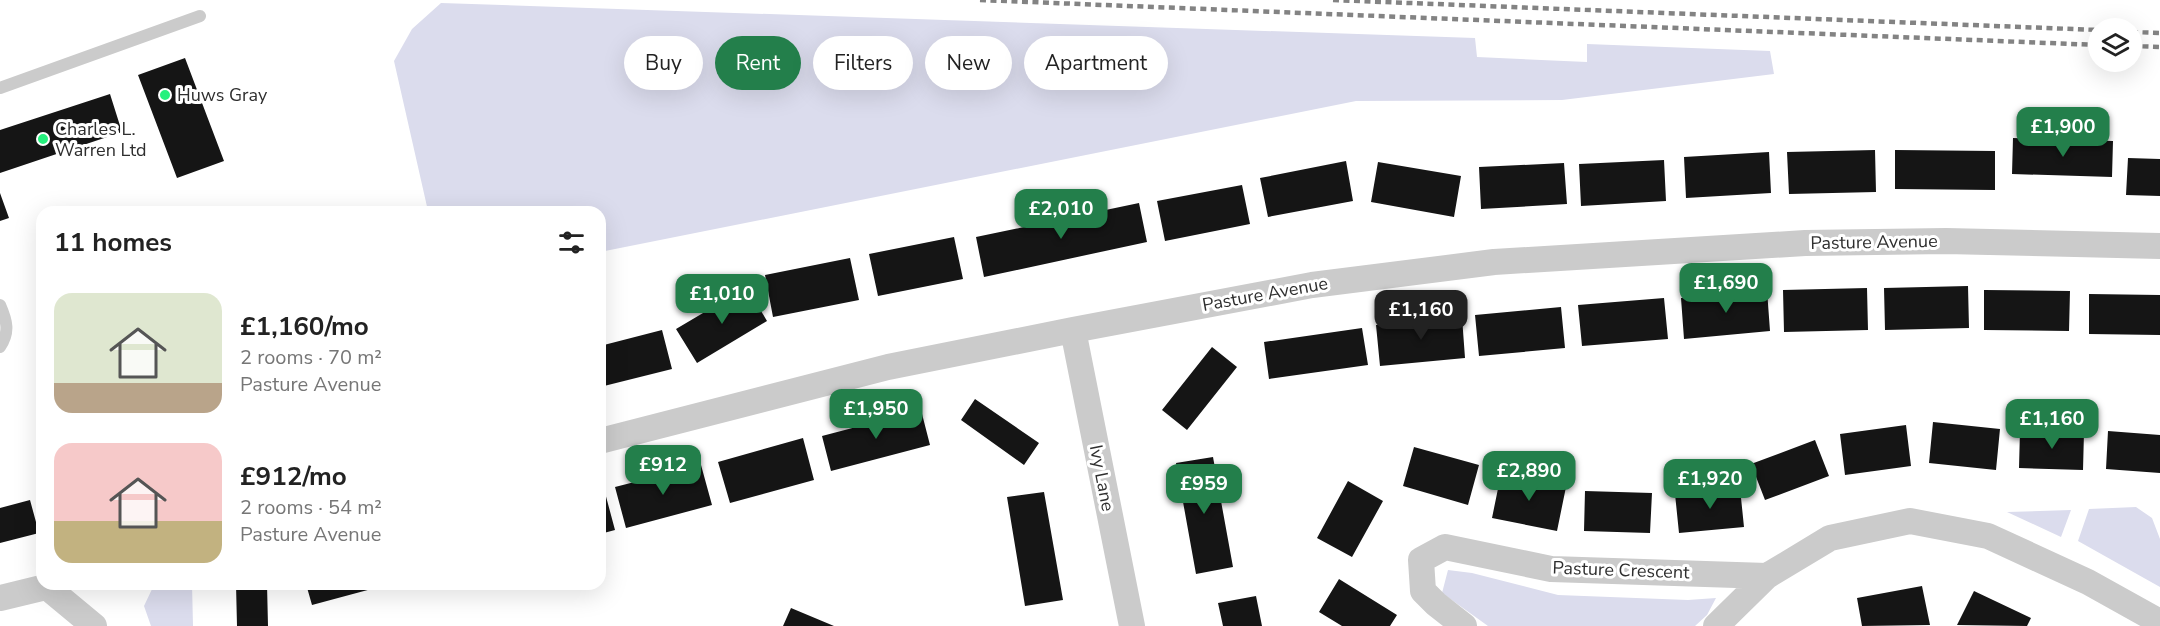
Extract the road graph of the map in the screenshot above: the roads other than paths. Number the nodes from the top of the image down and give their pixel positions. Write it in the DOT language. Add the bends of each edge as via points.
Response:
graph roads {
  1 [pos="200,16"];
  2 [pos="0,88"];
  3 [pos="2160,246"];
  4 [pos="0,305"];
  5 [pos="1072,330"];
  6 [pos="0,347"];
  7 [pos="606,439"];
  8 [pos="1767,576"];
  9 [pos="36,589"];
  10 [pos="57,590"];
  11 [pos="0,598"];
  12 [pos="2160,622"];
  13 [pos="94,626"];
  14 [pos="1132,626"];
  15 [pos="1464,626"];
  16 [pos="1716,626"];
  1 -- 2 [label="lane"];
  3 -- 5 [label="street, Pasture Avenue" via="1946,240 1805,243 1494,262 1312,285"];
  4 -- 6 [label="lane" via="7,321"];
  5 -- 7 [label="street, Pasture Avenue" via="888,367"];
  5 -- 14 [label="street, Ivy Lane"];
  8 -- 12 [label="street" via="1830,538 1910,521 1988,536 2088,582"];
  8 -- 15 [label="street, Pasture Crescent" via="1551,569 1445,547 1421,560 1423,591"];
  8 -- 16 [label="street"];
  9 -- 11 [label="street"];
  10 -- 13 [label="street"];
}
